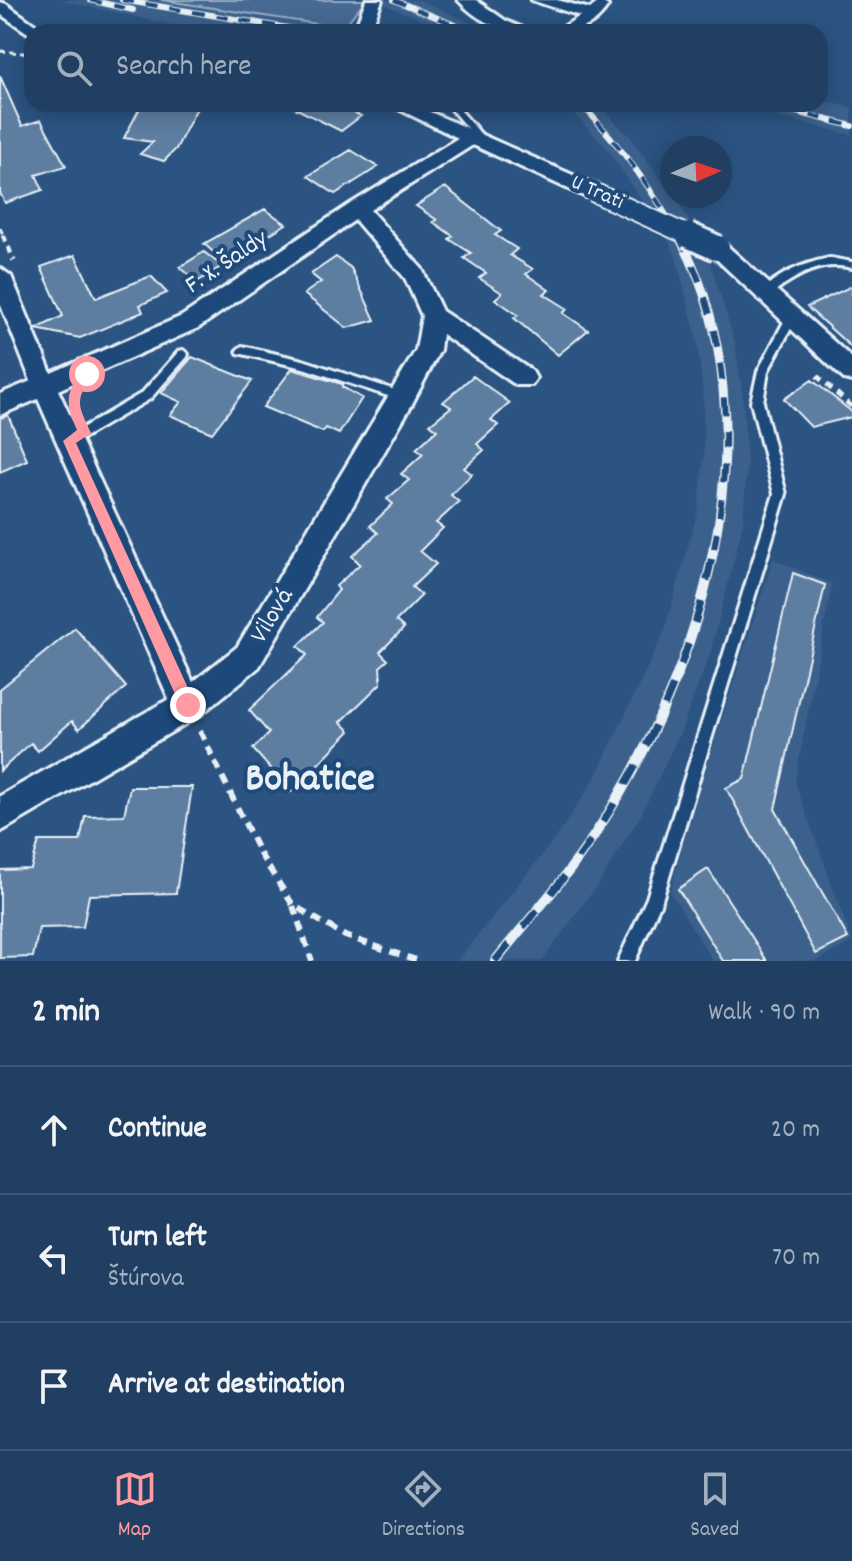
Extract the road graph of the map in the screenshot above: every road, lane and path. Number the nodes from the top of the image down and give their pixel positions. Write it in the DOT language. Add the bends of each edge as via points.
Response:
graph roads {
  1 [pos="374,0"];
  2 [pos="466,0"];
  3 [pos="539,0"];
  4 [pos="604,0"];
  5 [pos="0,7"];
  6 [pos="594,15"];
  7 [pos="25,24"];
  8 [pos="365,24"];
  9 [pos="500,24"];
  10 [pos="578,24"];
  11 [pos="0,51"];
  12 [pos="24,53"];
  13 [pos="414,112"];
  14 [pos="457,112"];
  15 [pos="478,142"];
  16 [pos="357,209"];
  17 [pos="852,265"];
  18 [pos="0,276"];
  19 [pos="766,292"];
  20 [pos="433,316"];
  21 [pos="792,317"];
  22 [pos="242,350"];
  23 [pos="183,354"];
  24 [pos="852,372"];
  25 [pos="524,378"];
  26 [pos="44,385"];
  27 [pos="403,397"];
  28 [pos="0,405"];
  29 [pos="69,441"];
  30 [pos="188,705"];
  31 [pos="0,815"];
  32 [pos="293,905"];
  33 [pos="312,961"];
  34 [pos="419,961"];
  35 [pos="626,961"];
  1 -- 8 [label="street"];
  2 -- 9 [label="street"];
  3 -- 6 [label="street"];
  4 -- 6 [label="street"];
  5 -- 7 [label="street"];
  6 -- 10 [label="street"];
  11 -- 12 [label="path"];
  13 -- 15 [label="street, U Trati"];
  14 -- 15 [label="lane"];
  15 -- 16 [label="street, F. X. Šaldy"];
  15 -- 19 [label="street, U Trati, bridge" via="717,248"];
  16 -- 20 [label="street" via="414,274"];
  16 -- 26 [label="street, F. X. Šaldy" via="190,322"];
  17 -- 19 [label="lane" via="829,261"];
  18 -- 26 [label="street"];
  19 -- 21 [label="street, U Trati"];
  20 -- 25 [label="street"];
  20 -- 27 [label="street, Vilová" via="428,350"];
  21 -- 24 [label="street, U Trati"];
  21 -- 35 [label="lane" via="763,371 757,402 780,494 659,885"];
  22 -- 27 [label="lane"];
  23 -- 29 [label="lane" via="146,396"];
  26 -- 28 [label="street, F. X. Šaldy"];
  26 -- 29 [label="street"];
  27 -- 30 [label="street, Vilová" via="248,657"];
  29 -- 30 [label="street"];
  30 -- 31 [label="street, Vilová"];
  30 -- 32 [label="path" via="260,854"];
  32 -- 33 [label="path"];
  32 -- 34 [label="path" via="345,936"];
}
